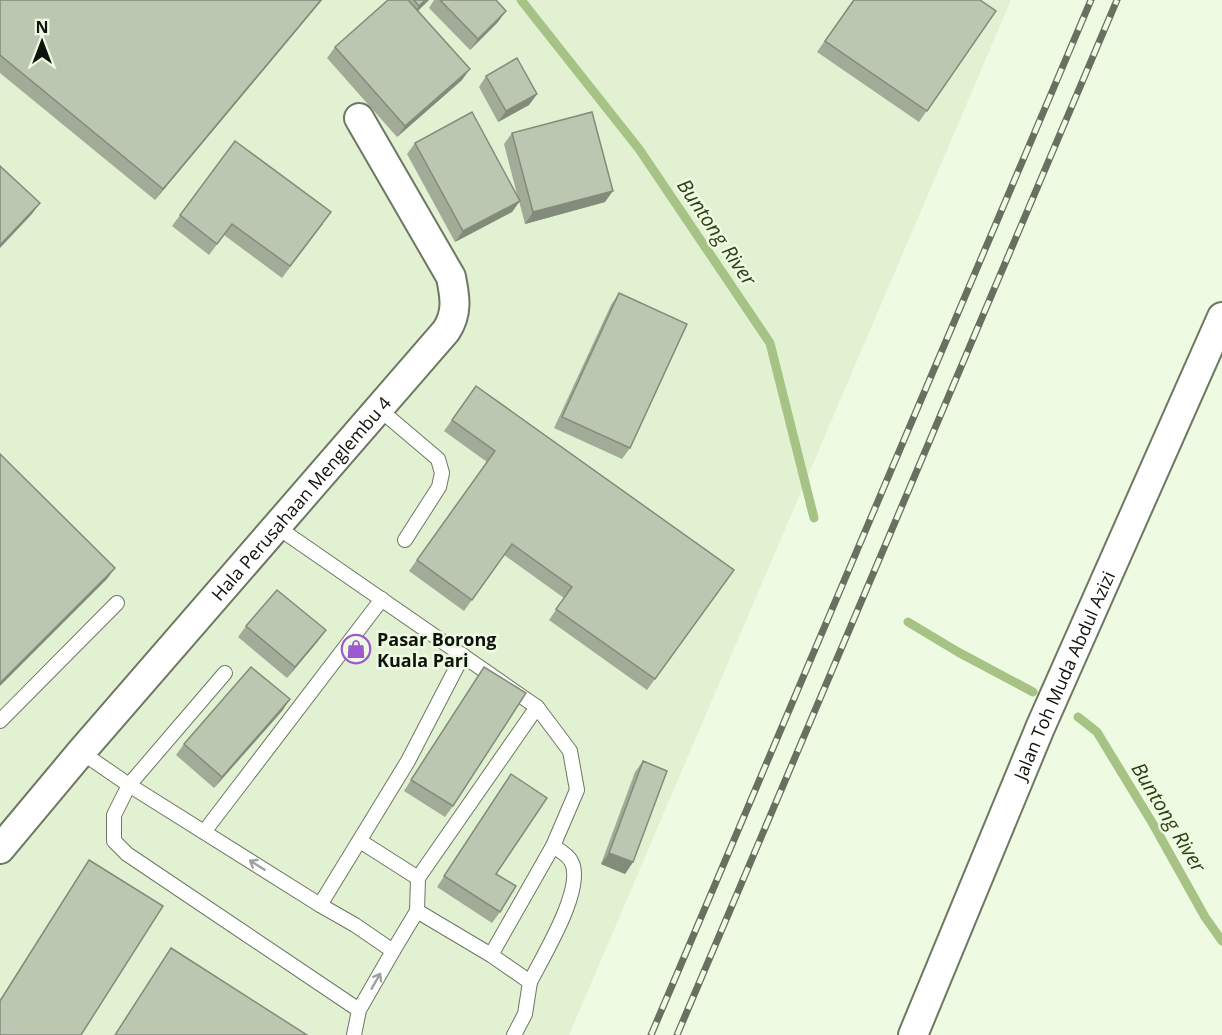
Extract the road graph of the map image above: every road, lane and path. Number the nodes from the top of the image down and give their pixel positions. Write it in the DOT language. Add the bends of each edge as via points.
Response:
graph roads {
  1 [pos="359,118"];
  2 [pos="1222,317"];
  3 [pos="379,409"];
  4 [pos="277,527"];
  5 [pos="405,540"];
  6 [pos="382,599"];
  7 [pos="117,603"];
  8 [pos="463,655"];
  9 [pos="225,673"];
  10 [pos="537,707"];
  11 [pos="0,721"];
  12 [pos="81,752"];
  13 [pos="129,785"];
  14 [pos="204,832"];
  15 [pos="360,841"];
  16 [pos="554,846"];
  17 [pos="0,849"];
  18 [pos="418,878"];
  19 [pos="320,905"];
  20 [pos="417,910"];
  21 [pos="393,951"];
  22 [pos="491,955"];
  23 [pos="530,982"];
  24 [pos="359,1010"];
  25 [pos="354,1035"];
  26 [pos="514,1035"];
  27 [pos="913,1035"];
  1 -- 3 [label="street, Hala Perusahaan Menglembu 4" via="451,277 455,298 453,320 446,331"];
  2 -- 27 [label="street, Jalan Toh Muda Abdul Azizi" via="1040,728"];
  3 -- 4 [label="street, Hala Perusahaan Menglembu 4"];
  3 -- 5 [label="lane" via="438,459 442,473 439,488"];
  4 -- 6 [label="lane"];
  4 -- 12 [label="street, Hala Perusahaan Menglembu 4"];
  6 -- 8 [label="lane"];
  6 -- 14 [label="lane"];
  7 -- 11 [label="lane"];
  8 -- 10 [label="lane"];
  8 -- 15 [label="lane" via="408,761"];
  9 -- 13 [label="lane"];
  10 -- 16 [label="lane" via="570,751 577,790"];
  10 -- 18 [label="lane"];
  12 -- 13 [label="lane"];
  12 -- 17 [label="street, Hala Perusahaan Menglembu 4"];
  13 -- 14 [label="lane"];
  13 -- 24 [label="lane" via="114,815 114,841"];
  19 -- 14 [label="lane, one-way"];
  15 -- 18 [label="lane"];
  15 -- 19 [label="lane"];
  16 -- 22 [label="lane"];
  16 -- 23 [label="lane" via="571,859 574,885 568,907"];
  18 -- 20 [label="lane"];
  19 -- 21 [label="lane"];
  20 -- 21 [label="lane"];
  20 -- 22 [label="lane"];
  24 -- 21 [label="lane, one-way"];
  22 -- 23 [label="lane"];
  23 -- 26 [label="lane" via="525,1014"];
  24 -- 25 [label="lane"];
}
